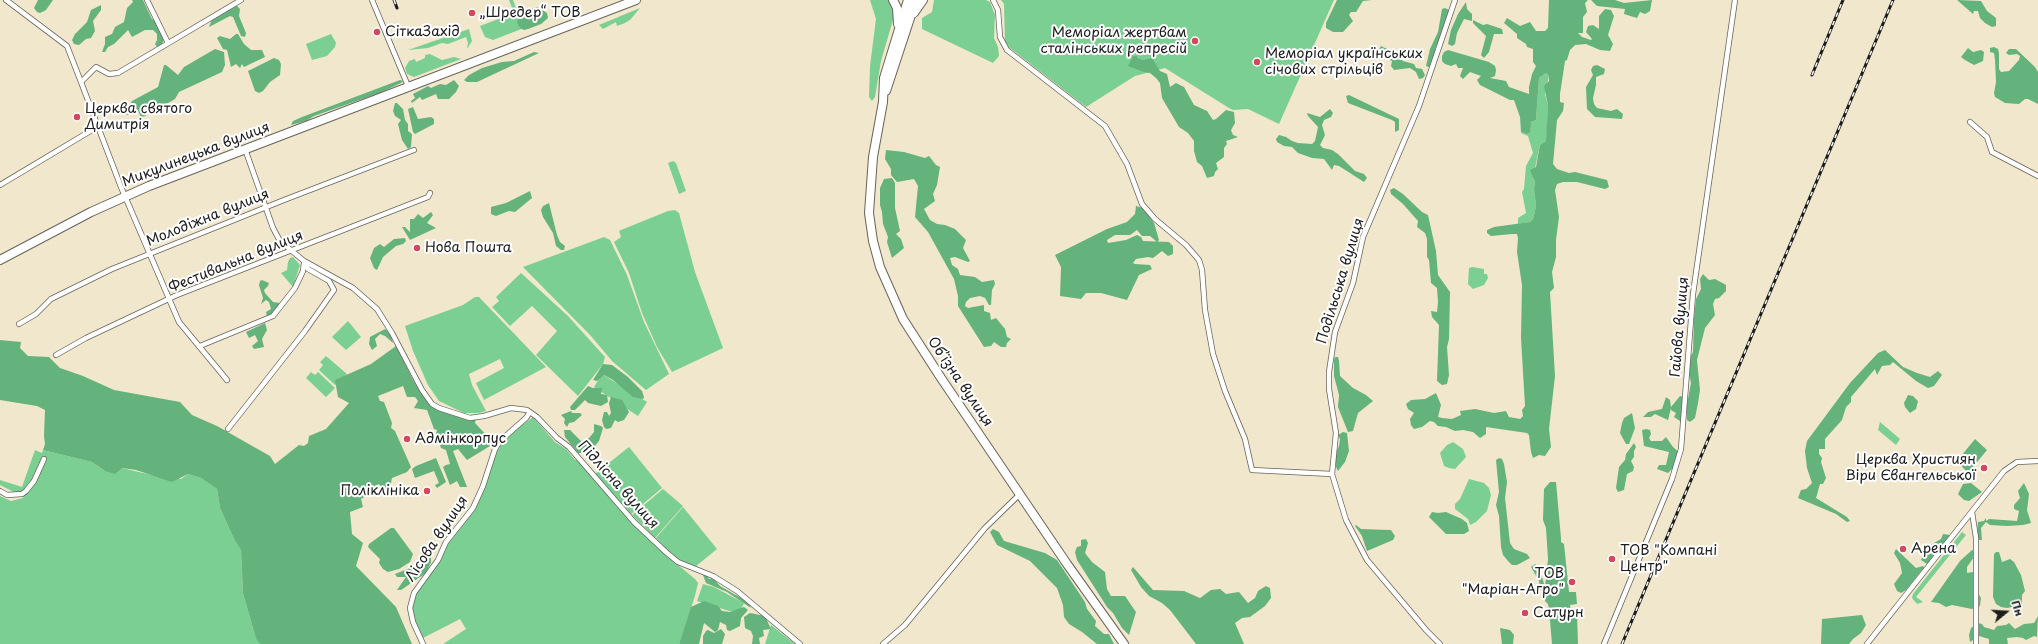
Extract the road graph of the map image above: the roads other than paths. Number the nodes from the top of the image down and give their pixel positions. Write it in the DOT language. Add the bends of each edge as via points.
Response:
graph roads {
  1 [pos="6,0"];
  2 [pos="147,0"];
  3 [pos="241,0"];
  4 [pos="372,0"];
  5 [pos="636,0"];
  6 [pos="893,0"];
  7 [pos="908,0"];
  8 [pos="916,0"];
  9 [pos="923,0"];
  10 [pos="993,0"];
  11 [pos="1455,0"];
  12 [pos="1735,0"];
  13 [pos="908,22"];
  14 [pos="898,31"];
  15 [pos="168,43"];
  16 [pos="81,82"];
  17 [pos="408,86"];
  18 [pos="882,102"];
  19 [pos="1970,122"];
  20 [pos="97,127"];
  21 [pos="245,149"];
  22 [pos="414,150"];
  23 [pos="2038,176"];
  24 [pos="0,185"];
  25 [pos="429,195"];
  26 [pos="125,196"];
  27 [pos="266,207"];
  28 [pos="290,250"];
  29 [pos="148,254"];
  30 [pos="0,260"];
  31 [pos="304,261"];
  32 [pos="169,300"];
  33 [pos="19,324"];
  34 [pos="200,346"];
  35 [pos="56,355"];
  36 [pos="227,380"];
  37 [pos="530,412"];
  38 [pos="228,429"];
  39 [pos="44,459"];
  40 [pos="2038,461"];
  41 [pos="1332,474"];
  42 [pos="0,491"];
  43 [pos="1020,494"];
  44 [pos="1972,512"];
  45 [pos="423,644"];
  46 [pos="800,644"];
  47 [pos="883,644"];
  48 [pos="1124,644"];
  49 [pos="1440,644"];
  50 [pos="1604,644"];
  51 [pos="1867,644"];
  52 [pos="1976,644"];
  1 -- 16 [label="street" via="67,46"];
  2 -- 15 [label="street"];
  3 -- 15 [label="street"];
  4 -- 17 [label="street"];
  5 -- 17 [label="highway, Микулинецька вулиця"];
  6 -- 14 [label="highway" via="897,8"];
  7 -- 14 [label="highway"];
  8 -- 13 [label="highway"];
  9 -- 13 [label="highway"];
  10 -- 41 [label="street" via="998,10 1000,37 1006,50 1105,126 1127,164 1142,204 1155,220 1186,245 1199,260 1213,354 1245,439 1252,470"];
  11 -- 41 [label="street, Подільська вулиця" via="1419,106 1364,237 1353,283 1335,332 1329,372 1329,390 1336,433"];
  12 -- 50 [label="street, Гайова вулиця" via="1692,294 1681,449 1672,479"];
  13 -- 18 [label="highway"];
  14 -- 18 [label="highway" via="884,78"];
  15 -- 16 [label="street" via="118,73 109,74 96,67"];
  16 -- 20 [label="street"];
  17 -- 21 [label="highway, Микулинецька вулиця"];
  18 -- 43 [label="highway, Обʼїзна вулиця" via="869,202 872,236 880,266 903,319"];
  19 -- 23 [label="street" via="1987,137 1992,152"];
  20 -- 24 [label="street"];
  20 -- 26 [label="street"];
  21 -- 26 [label="highway, Микулинецька вулиця"];
  21 -- 27 [label="street"];
  22 -- 27 [label="street, Молодіжна вулиця"];
  25 -- 28 [label="street, Фестивальна вулиця"];
  26 -- 29 [label="street"];
  26 -- 30 [label="highway, Микулинецька вулиця"];
  27 -- 28 [label="street" via="280,241"];
  27 -- 29 [label="street, Молодіжна вулиця"];
  28 -- 31 [label="street"];
  28 -- 32 [label="street, Фестивальна вулиця"];
  29 -- 32 [label="street"];
  29 -- 33 [label="street, Молодіжна вулиця" via="50,299 36,314"];
  31 -- 34 [label="street" via="303,271 295,288 273,316"];
  31 -- 37 [label="street" via="353,288 377,309 422,390 436,406 470,418 510,408 523,408"];
  31 -- 38 [label="street" via="308,269 329,282 334,290"];
  32 -- 34 [label="street" via="179,322"];
  32 -- 35 [label="street, Фестивальна вулиця" via="86,338"];
  34 -- 36 [label="street"];
  37 -- 45 [label="street, Лісова вулиця" via="500,440 473,508 446,542 438,560 414,593 410,608 415,628"];
  37 -- 46 [label="street, Підлісна вулиця" via="569,447 634,522 667,554 678,562 713,576 738,591"];
  39 -- 42 [label="street" via="34,482 22,494 6,495"];
  40 -- 44 [label="street" via="2017,462 2008,467"];
  41 -- 49 [label="street, Подільська вулиця" via="1346,520 1367,560"];
  43 -- 47 [label="street" via="985,528 914,614"];
  43 -- 48 [label="highway, Обʼїзна вулиця"];
  44 -- 51 [label="street"];
  44 -- 52 [label="street" via="1976,538"];
}
